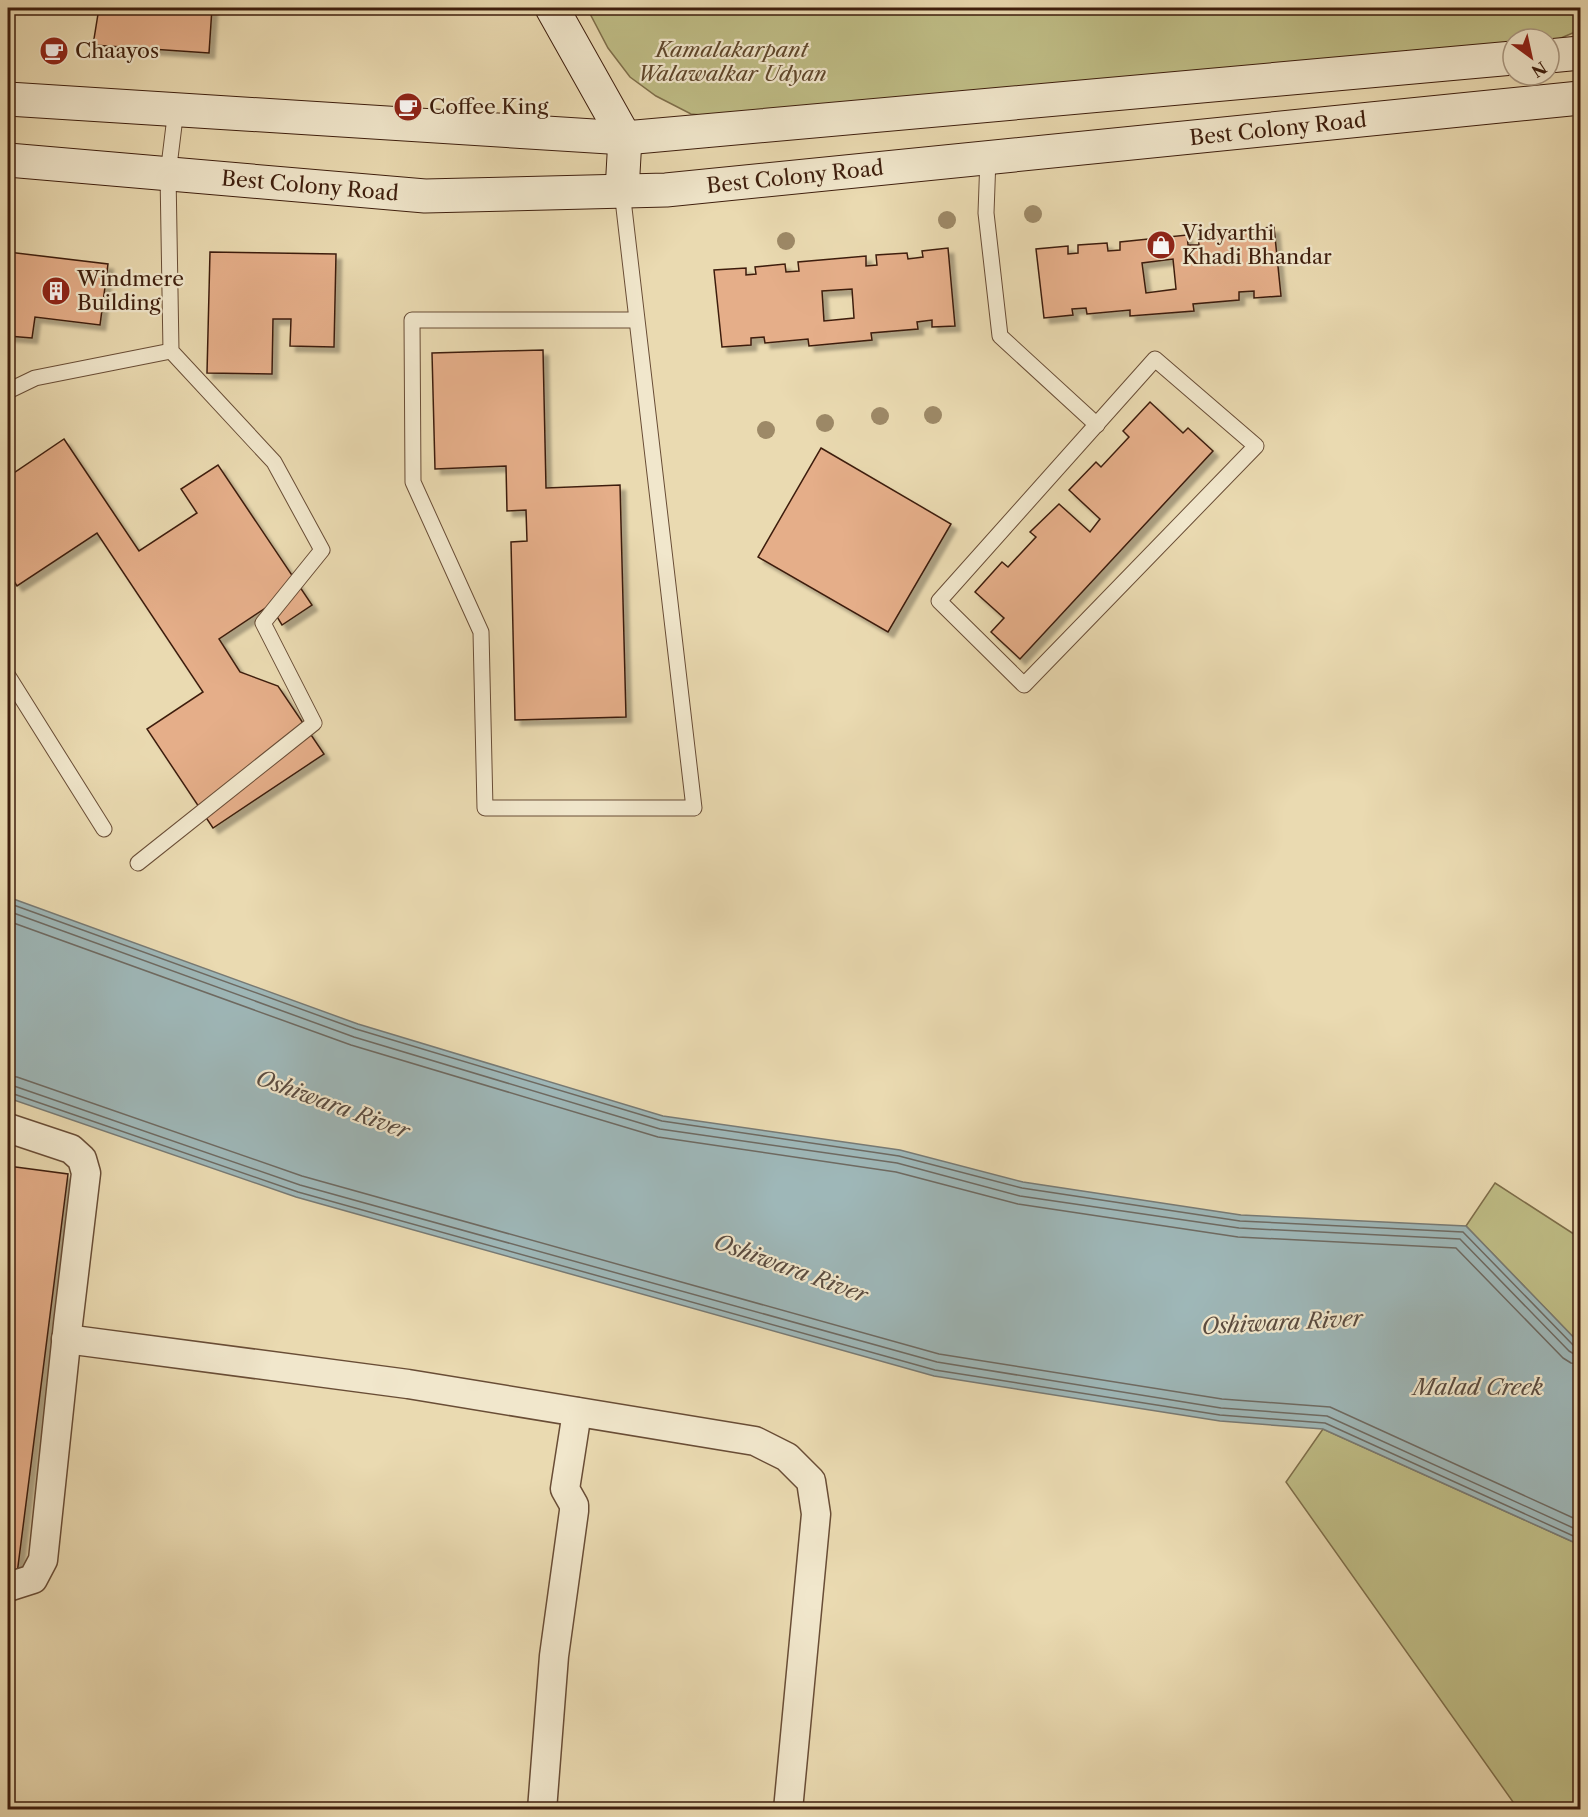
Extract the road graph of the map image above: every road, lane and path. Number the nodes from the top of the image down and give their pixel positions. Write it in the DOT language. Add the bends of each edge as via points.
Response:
graph roads {
  1 [pos="552,8"];
  2 [pos="1581,53"];
  3 [pos="1561,55"];
  4 [pos="1501,59"];
  5 [pos="1581,98"];
  6 [pos="8,99"];
  7 [pos="176,110"];
  8 [pos="625,138"];
  9 [pos="988,158"];
  10 [pos="8,160"];
  11 [pos="168,174"];
  12 [pos="622,191"];
  13 [pos="637,320"];
  14 [pos="171,351"];
  15 [pos="8,391"];
  16 [pos="1097,425"];
  17 [pos="8,676"];
  18 [pos="104,829"];
  19 [pos="138,863"];
  20 [pos="8,1128"];
  21 [pos="66,1339"];
  22 [pos="577,1412"];
  23 [pos="8,1587"];
  24 [pos="542,1809"];
  25 [pos="788,1809"];
  1 -- 8 [label="street"];
  2 -- 3 [label="street"];
  4 -- 8 [label="street"];
  5 -- 9 [label="street, Best Colony Road"];
  6 -- 7 [label="street"];
  7 -- 8 [label="street"];
  7 -- 11 [label="lane"];
  8 -- 12 [label="street"];
  9 -- 12 [label="street, Best Colony Road"];
  9 -- 16 [label="lane" via="986,213 1000,336"];
  10 -- 11 [label="street, Best Colony Road"];
  11 -- 12 [label="street, Best Colony Road" via="424,196"];
  11 -- 14 [label="lane"];
  12 -- 13 [label="lane"];
  13 -- 13 [label="lane" via="694,808 486,808 481,632 413,482 412,320"];
  14 -- 15 [label="lane" via="35,378"];
  14 -- 19 [label="lane" via="274,462 321,550 262,623 314,723"];
  16 -- 16 [label="lane" via="939,601 1024,686 1256,446 1155,358"];
  17 -- 18 [label="lane"];
  20 -- 21 [label="street" via="71,1149 82,1159 86,1173"];
  21 -- 22 [label="street" via="408,1384"];
  21 -- 23 [label="street" via="43,1560 33,1579"];
  22 -- 24 [label="street" via="565,1489 574,1511 554,1656"];
  22 -- 25 [label="street" via="755,1441 787,1457 811,1481 816,1514"];
}
